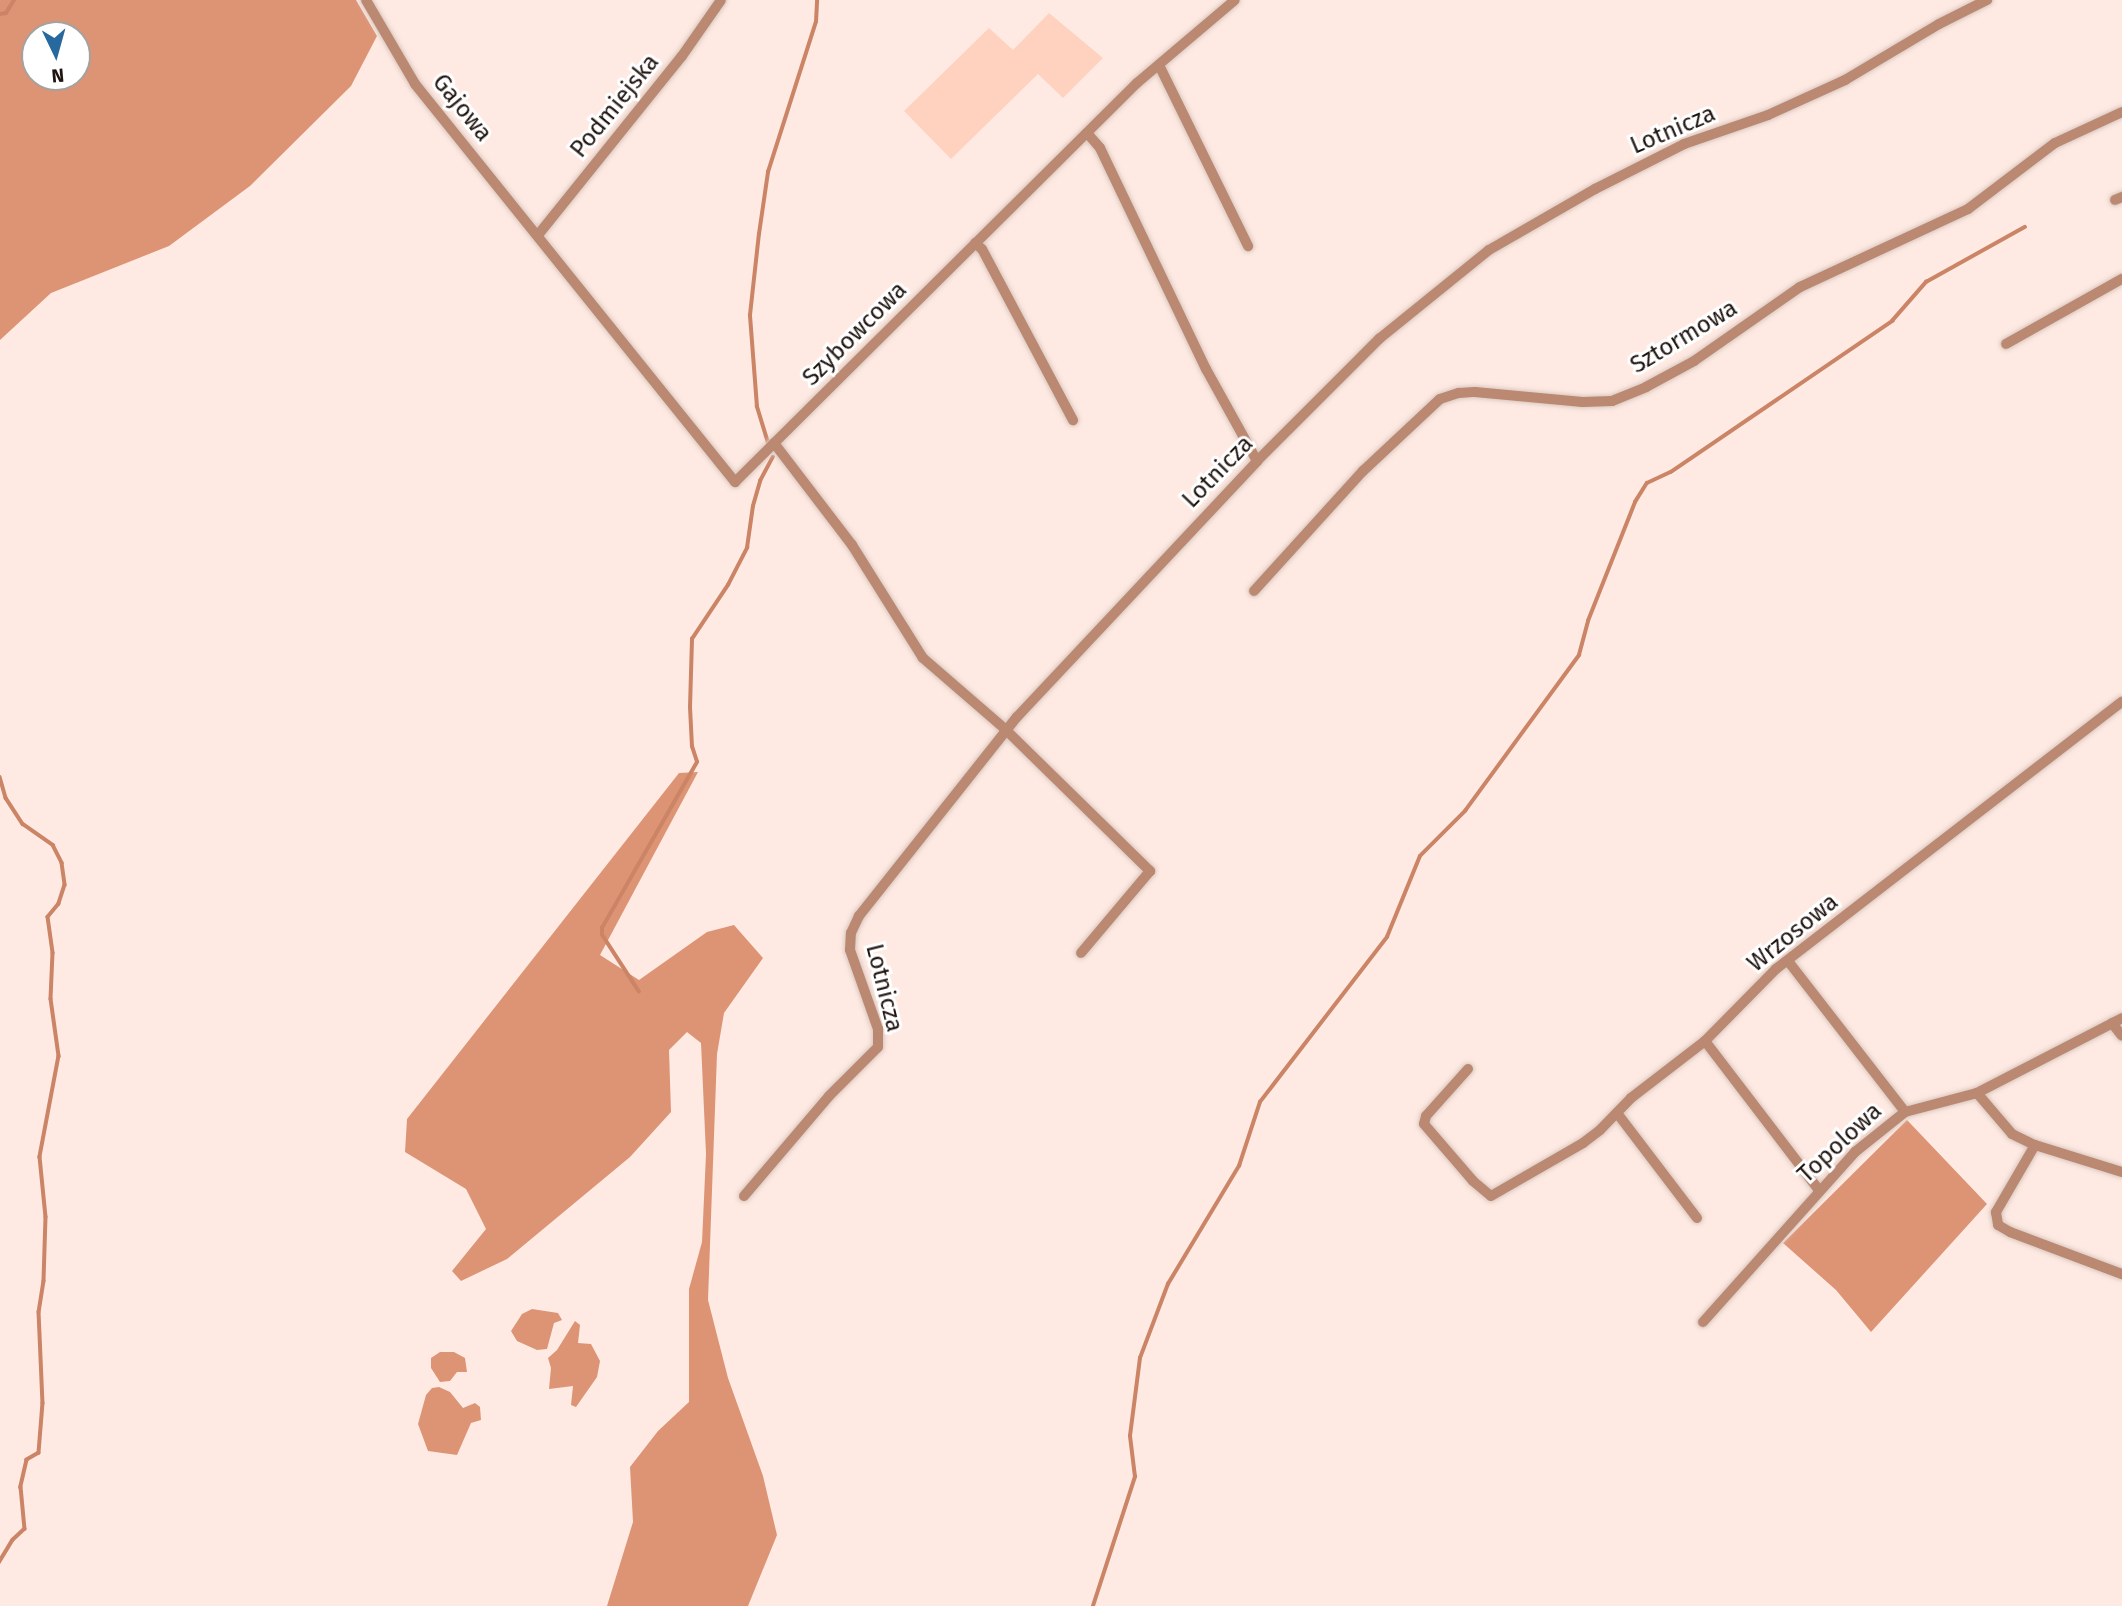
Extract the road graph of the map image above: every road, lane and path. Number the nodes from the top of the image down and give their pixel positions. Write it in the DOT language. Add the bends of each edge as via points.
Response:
graph roads {
  1 [pos="366,0"];
  2 [pos="721,0"];
  3 [pos="1236,0"];
  4 [pos="1987,0"];
  5 [pos="1159,65"];
  6 [pos="2122,112"];
  7 [pos="1087,133"];
  8 [pos="538,235"];
  9 [pos="975,243"];
  10 [pos="1248,246"];
  11 [pos="2122,279"];
  12 [pos="2006,344"];
  13 [pos="1073,420"];
  14 [pos="774,443"];
  15 [pos="1257,461"];
  16 [pos="1254,592"];
  17 [pos="2122,702"];
  18 [pos="1006,730"];
  19 [pos="1081,953"];
  20 [pos="1788,961"];
  21 [pos="2117,1021"];
  22 [pos="2122,1036"];
  23 [pos="1705,1041"];
  24 [pos="1468,1069"];
  25 [pos="1977,1093"];
  26 [pos="1905,1112"];
  27 [pos="1617,1113"];
  28 [pos="2035,1145"];
  29 [pos="2122,1172"];
  30 [pos="1819,1190"];
  31 [pos="744,1196"];
  32 [pos="1697,1218"];
  33 [pos="2122,1274"];
  34 [pos="1703,1322"];
  1 -- 8 [label="street, Gajowa" via="415,84"];
  2 -- 8 [label="street, Podmiejska" via="682,56"];
  3 -- 5 [label="street, Szybowcowa"];
  4 -- 15 [label="street, Lotnicza" via="1845,80 1768,115 1684,144 1489,250 1379,339"];
  5 -- 7 [label="street, Szybowcowa"];
  5 -- 10 [label="street"];
  6 -- 16 [label="street, Sztormowa" via="2055,143 1968,209 1800,287 1694,361 1646,387 1612,401 1475,392 1440,399 1363,471"];
  7 -- 9 [label="street, Szybowcowa"];
  7 -- 15 [label="street" via="1100,148 1206,369"];
  8 -- 14 [label="street, Szybowcowa" via="735,482"];
  9 -- 13 [label="street"];
  9 -- 14 [label="street, Szybowcowa"];
  11 -- 12 [label="street"];
  14 -- 18 [label="street" via="852,545 923,657"];
  15 -- 18 [label="street, Lotnicza"];
  17 -- 20 [label="street, Wrzosowa"];
  18 -- 19 [label="street" via="1150,871"];
  18 -- 31 [label="street, Lotnicza" via="876,894 851,933 850,950 878,1029 878,1047 829,1096"];
  20 -- 23 [label="street, Wrzosowa"];
  20 -- 26 [label="street"];
  21 -- 22 [label="street"];
  21 -- 25 [label="street, Topolowa"];
  23 -- 27 [label="street, Wrzosowa"];
  23 -- 30 [label="street"];
  24 -- 27 [label="street, Wrzosowa" via="1424,1124 1491,1196 1583,1143"];
  25 -- 26 [label="street, Topolowa"];
  25 -- 28 [label="street" via="2012,1134"];
  26 -- 30 [label="street, Topolowa" via="1855,1152"];
  27 -- 32 [label="street"];
  28 -- 29 [label="street"];
  28 -- 33 [label="street" via="1996,1212 1998,1225"];
  30 -- 34 [label="street, Topolowa"];
}
